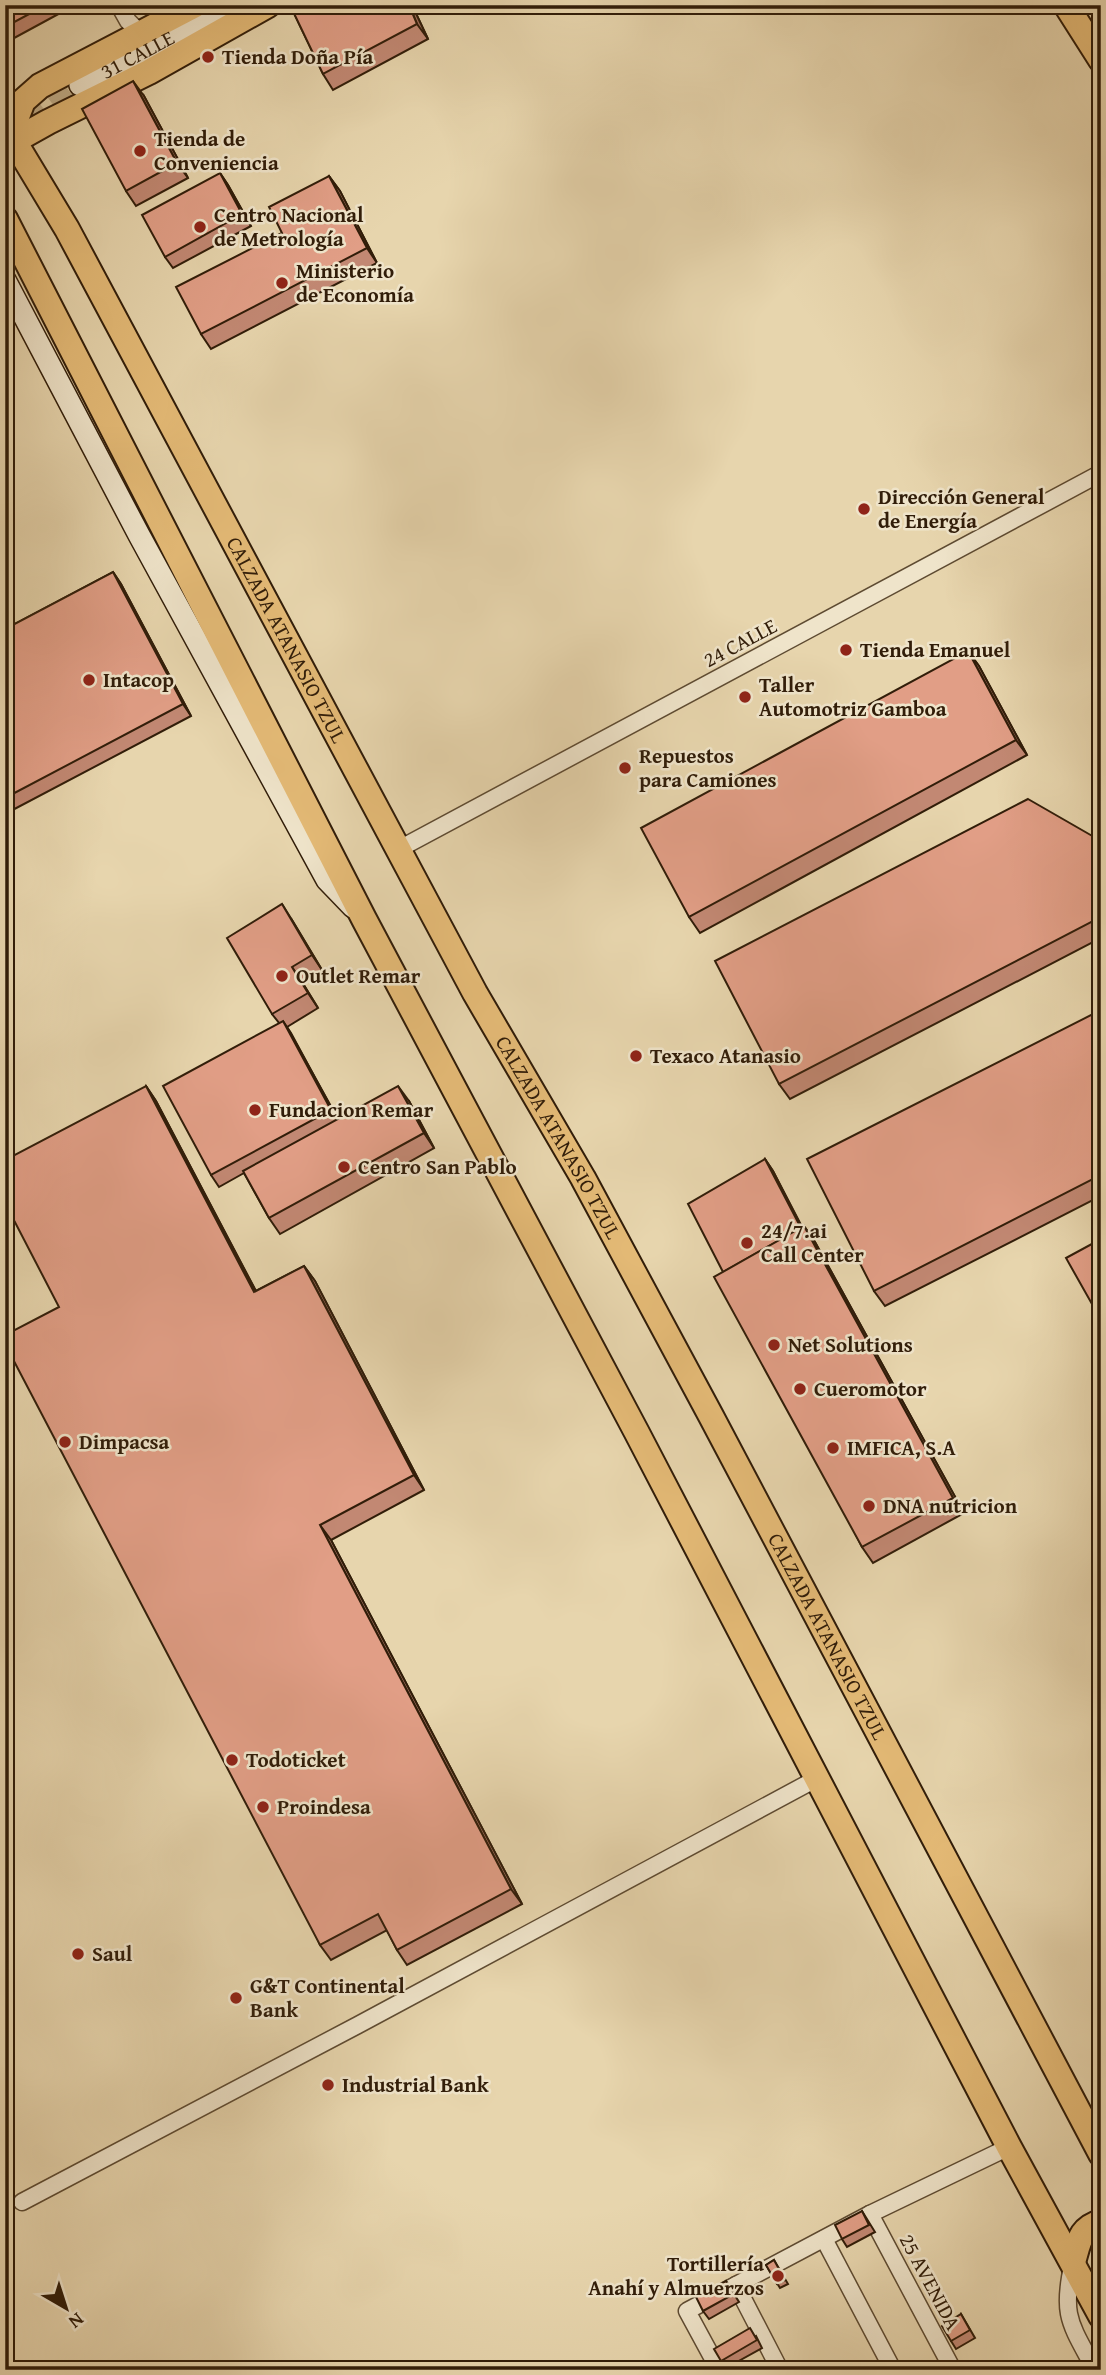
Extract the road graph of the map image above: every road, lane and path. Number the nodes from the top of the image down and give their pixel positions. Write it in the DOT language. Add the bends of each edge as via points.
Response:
graph roads {
  1 [pos="119,5"];
  2 [pos="195,5"];
  3 [pos="232,5"];
  4 [pos="268,5"];
  5 [pos="1066,5"];
  6 [pos="140,33"];
  7 [pos="1101,60"];
  8 [pos="80,85"];
  9 [pos="10,134"];
  10 [pos="5,219"];
  11 [pos="5,280"];
  12 [pos="1101,473"];
  13 [pos="399,849"];
  14 [pos="364,919"];
  15 [pos="816,1779"];
  16 [pos="1009,2147"];
  17 [pos="1101,2154"];
  18 [pos="22,2202"];
  19 [pos="870,2214"];
  20 [pos="1101,2222"];
  21 [pos="824,2239"];
  22 [pos="1073,2262"];
  23 [pos="736,2285"];
  24 [pos="1101,2316"];
  25 [pos="719,2370"];
  26 [pos="780,2370"];
  27 [pos="893,2370"];
  28 [pos="953,2370"];
  29 [pos="1095,2370"];
  1 -- 6 [label="street"];
  2 -- 6 [label="main road"];
  3 -- 8 [label="street, 31 CALLE"];
  4 -- 9 [label="main road" via="149,72 48,122"];
  5 -- 7 [label="main road"];
  6 -- 9 [label="main road" via="40,86 23,102"];
  9 -- 13 [label="main road, CALZADA ATANASIO TZUL" via="67,229"];
  10 -- 14 [label="main road"];
  11 -- 14 [label="street" via="327,880"];
  12 -- 13 [label="street, 24 CALLE"];
  13 -- 17 [label="main road, CALZADA ATANASIO TZUL" via="475,993 583,1178"];
  14 -- 15 [label="main road"];
  15 -- 16 [label="main road"];
  15 -- 18 [label="street"];
  16 -- 19 [label="street"];
  16 -- 22 [label="main road"];
  19 -- 21 [label="street"];
  19 -- 28 [label="street, 25 AVENIDA"];
  20 -- 22 [label="main road" via="1082,2234"];
  21 -- 23 [label="street"];
  21 -- 27 [label="street"];
  22 -- 24 [label="main road"];
  22 -- 29 [label="street" via="1067,2305 1071,2326"];
  23 -- 25 [label="street" via="687,2311"];
  23 -- 26 [label="street"];
}
